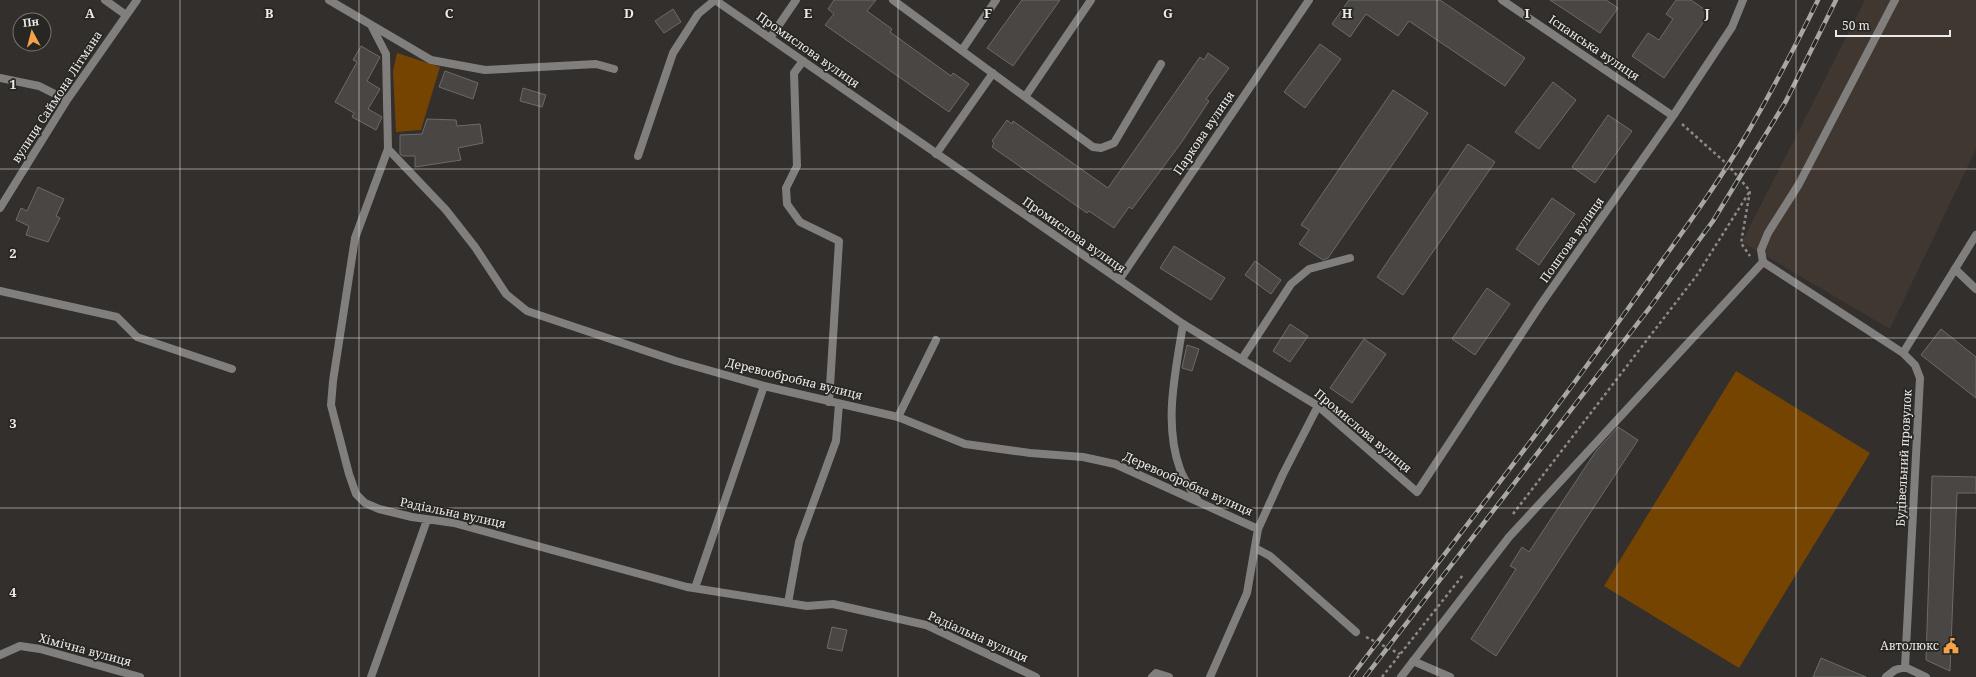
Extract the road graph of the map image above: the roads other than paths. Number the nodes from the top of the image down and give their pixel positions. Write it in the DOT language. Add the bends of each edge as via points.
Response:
graph roads {
  1 [pos="105,0"];
  2 [pos="137,0"];
  3 [pos="329,0"];
  4 [pos="715,0"];
  5 [pos="796,0"];
  6 [pos="893,0"];
  7 [pos="996,0"];
  8 [pos="1091,0"];
  9 [pos="1309,0"];
  10 [pos="1502,0"];
  11 [pos="1743,0"];
  12 [pos="1895,0"];
  13 [pos="126,15"];
  14 [pos="371,25"];
  15 [pos="770,38"];
  16 [pos="962,50"];
  17 [pos="803,61"];
  18 [pos="1161,64"];
  19 [pos="614,69"];
  20 [pos="993,73"];
  21 [pos="0,78"];
  22 [pos="1025,97"];
  23 [pos="67,100"];
  24 [pos="1673,116"];
  25 [pos="388,149"];
  26 [pos="936,154"];
  27 [pos="638,156"];
  28 [pos="0,208"];
  29 [pos="1976,234"];
  30 [pos="1350,258"];
  31 [pos="1761,265"];
  32 [pos="1954,269"];
  33 [pos="1119,280"];
  34 [pos="1976,289"];
  35 [pos="0,291"];
  36 [pos="1183,324"];
  37 [pos="936,340"];
  38 [pos="1903,353"];
  39 [pos="1242,359"];
  40 [pos="232,369"];
  41 [pos="764,386"];
  42 [pos="829,402"];
  43 [pos="839,404"];
  44 [pos="1318,406"];
  45 [pos="898,417"];
  46 [pos="1417,492"];
  47 [pos="1198,501"];
  48 [pos="427,520"];
  49 [pos="1258,529"];
  50 [pos="1255,548"];
  51 [pos="696,588"];
  52 [pos="788,603"];
  53 [pos="1356,632"];
  54 [pos="0,655"];
  55 [pos="1413,661"];
  56 [pos="1904,667"];
  57 [pos="140,677"];
  58 [pos="371,677"];
  59 [pos="1036,677"];
  60 [pos="1152,677"];
  61 [pos="1169,677"];
  62 [pos="1210,677"];
  63 [pos="1401,677"];
  64 [pos="1450,677"];
  65 [pos="1886,677"];
  66 [pos="1926,677"];
  1 -- 13 [label="street"];
  2 -- 13 [label="street, вулиця Саймона Літмана"];
  3 -- 14 [label="street"];
  4 -- 15 [label="street, Промислова вулиця"];
  4 -- 27 [label="street" via="698,14 673,53"];
  5 -- 15 [label="street"];
  6 -- 16 [label="street"];
  7 -- 16 [label="street"];
  8 -- 22 [label="street"];
  9 -- 33 [label="street, Паркова вулиця"];
  10 -- 24 [label="street, Іспанська вулиця"];
  11 -- 24 [label="street, Поштова вулиця" via="1732,27"];
  12 -- 31 [label="street" via="1799,184 1768,233 1761,250"];
  13 -- 23 [label="street, вулиця Саймона Літмана"];
  14 -- 19 [label="street" via="431,60 485,70 596,64"];
  14 -- 25 [label="street, Радіальна вулиця" via="386,54"];
  15 -- 17 [label="street, Промислова вулиця"];
  16 -- 20 [label="street"];
  17 -- 26 [label="street, Промислова вулиця"];
  17 -- 42 [label="street" via="794,72 797,166 786,188 787,204 800,222 840,241"];
  18 -- 22 [label="street" via="1114,143 1101,148 1093,146"];
  20 -- 22 [label="street"];
  20 -- 26 [label="street"];
  21 -- 23 [label="street" via="39,86"];
  23 -- 28 [label="street, вулиця Саймона Літмана"];
  24 -- 46 [label="street, Поштова вулиця" via="1541,304"];
  25 -- 41 [label="street, Деревообробна вулиця" via="446,210 475,247 506,294 527,311 676,361"];
  25 -- 48 [label="street, Радіальна вулиця" via="355,238 331,405 356,494 365,503 379,509"];
  26 -- 33 [label="street, Промислова вулиця"];
  29 -- 32 [label="street"];
  30 -- 39 [label="street" via="1309,269 1291,284"];
  31 -- 38 [label="street, Будівельний провулок"];
  31 -- 55 [label="street" via="1509,537"];
  32 -- 34 [label="street"];
  32 -- 38 [label="street"];
  33 -- 36 [label="street, Промислова вулиця"];
  35 -- 40 [label="street" via="117,317 137,337"];
  36 -- 39 [label="street, Промислова вулиця"];
  36 -- 47 [label="street" via="1171,426 1180,469"];
  37 -- 45 [label="street"];
  38 -- 56 [label="street, Будівельний провулок" via="1915,365 1920,378"];
  39 -- 44 [label="street, Промислова вулиця"];
  41 -- 42 [label="street, Деревообробна вулиця"];
  41 -- 51 [label="street"];
  42 -- 43 [label="street, Деревообробна вулиця"];
  43 -- 45 [label="street, Деревообробна вулиця"];
  43 -- 52 [label="street" via="836,441 799,542"];
  44 -- 46 [label="street, Промислова вулиця"];
  44 -- 49 [label="street"];
  45 -- 47 [label="street, Деревообробна вулиця" via="965,444 1030,454 1083,457 1115,464"];
  47 -- 49 [label="street, Деревообробна вулиця"];
  48 -- 51 [label="street, Радіальна вулиця" via="461,525"];
  48 -- 58 [label="street"];
  49 -- 50 [label="street"];
  50 -- 53 [label="street" via="1270,556"];
  50 -- 62 [label="street" via="1248,593"];
  51 -- 52 [label="street, Радіальна вулиця"];
  52 -- 59 [label="street, Радіальна вулиця" via="807,606 833,604 926,625"];
  54 -- 57 [label="street, Хімічна вулиця" via="20,646 40,648"];
  55 -- 63 [label="street"];
  55 -- 64 [label="street"];
  56 -- 65 [label="street"];
  56 -- 66 [label="street"];
  60 -- 61 [label="street" via="1156,673"];
}
